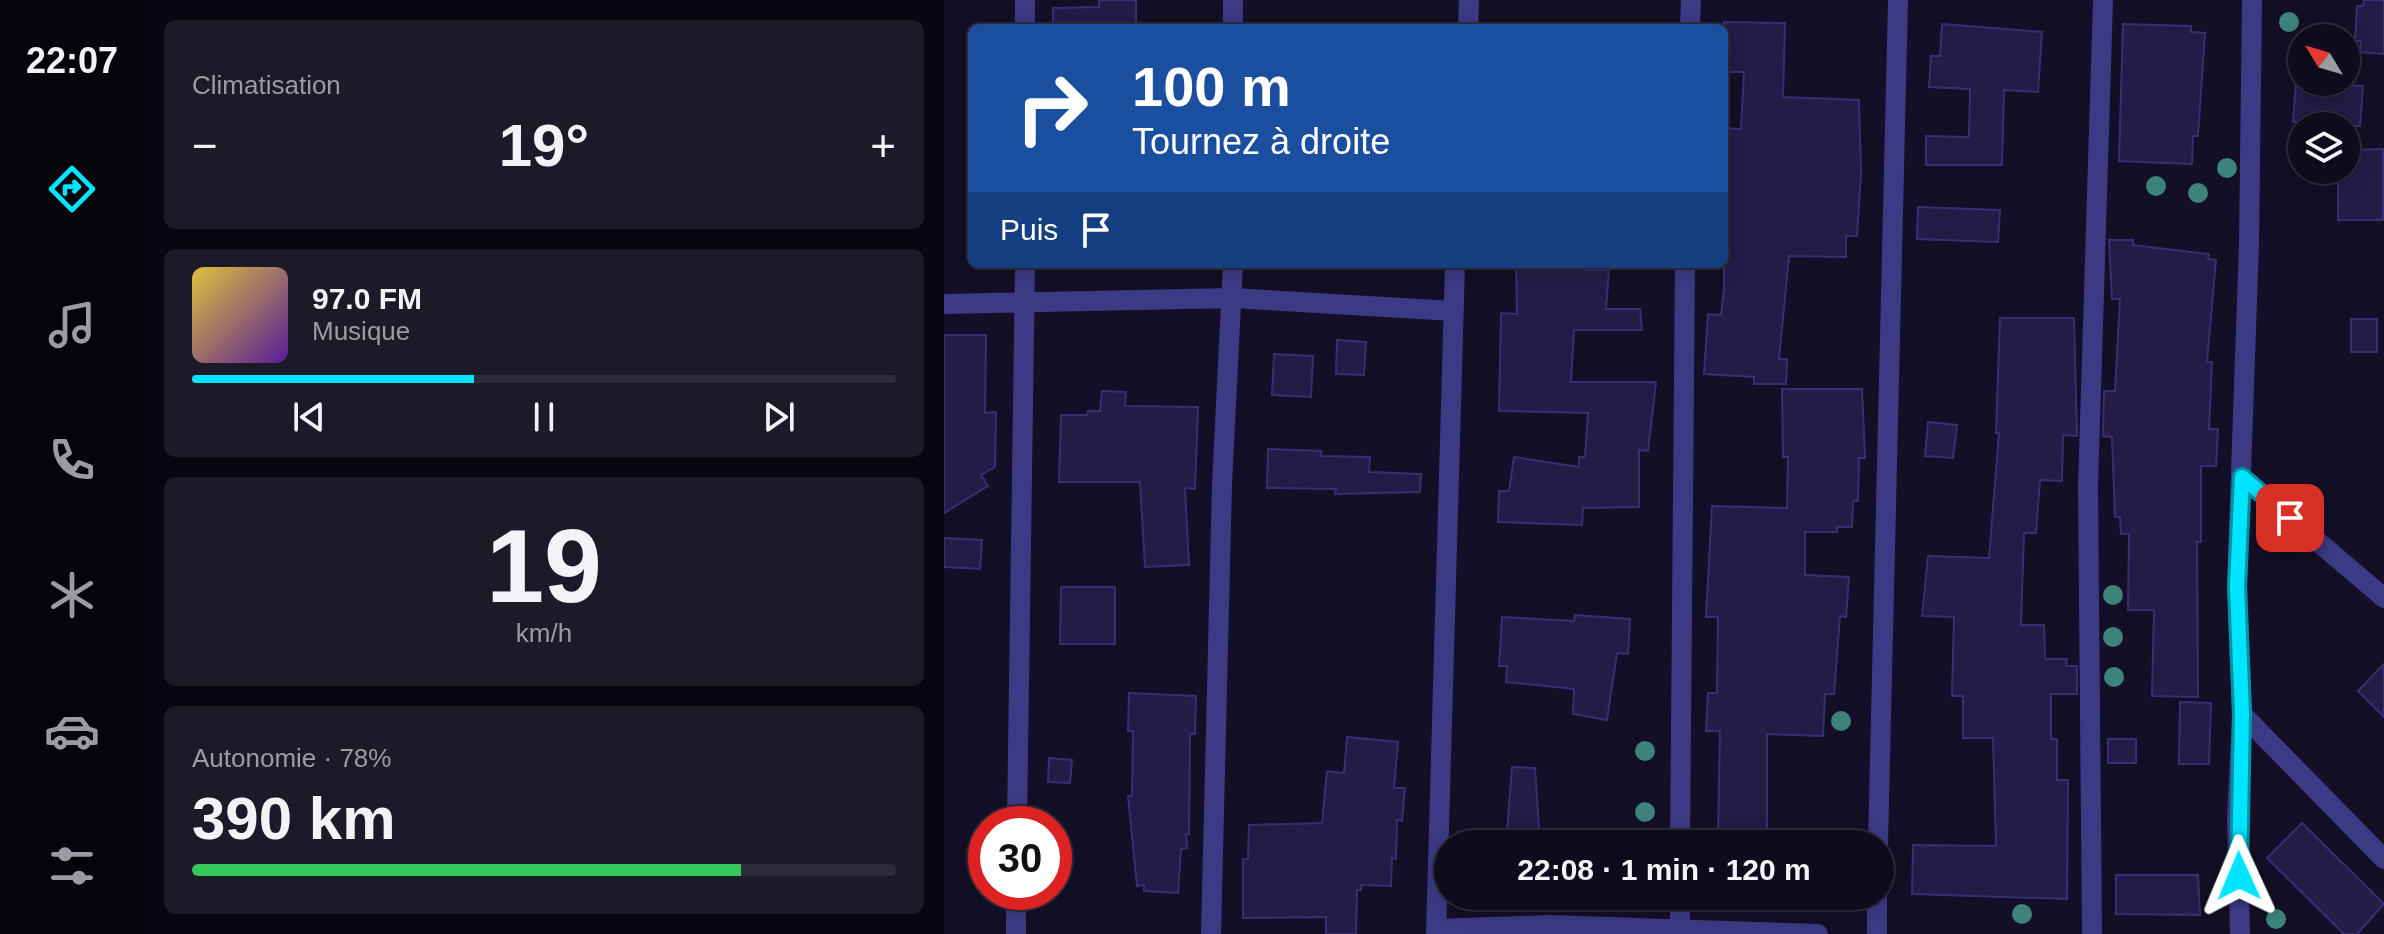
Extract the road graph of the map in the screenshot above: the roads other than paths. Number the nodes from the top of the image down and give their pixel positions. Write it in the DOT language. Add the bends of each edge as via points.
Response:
graph roads {
  1 [pos="1025,0"];
  2 [pos="1233,0"];
  3 [pos="1469,0"];
  4 [pos="1691,0"];
  5 [pos="1898,0"];
  6 [pos="2103,0"];
  7 [pos="2252,0"];
  8 [pos="1025,24"];
  9 [pos="1233,24"];
  10 [pos="1468,24"];
  11 [pos="1690,24"];
  12 [pos="1025,268"];
  13 [pos="1233,268"];
  14 [pos="1455,268"];
  15 [pos="1685,268"];
  16 [pos="1233,298"];
  17 [pos="944,304"];
  18 [pos="1024,305"];
  19 [pos="1453,311"];
  20 [pos="2242,477"];
  21 [pos="2384,598"];
  22 [pos="2242,714"];
  23 [pos="1017,806"];
  24 [pos="1680,830"];
  25 [pos="1878,830"];
  26 [pos="2384,859"];
  27 [pos="1016,910"];
  28 [pos="1680,910"];
  29 [pos="1877,910"];
  30 [pos="1436,932"];
  31 [pos="1680,932"];
  32 [pos="1016,934"];
  33 [pos="1211,934"];
  34 [pos="1818,934"];
  35 [pos="1877,934"];
  36 [pos="2092,934"];
  37 [pos="2240,934"];
  1 -- 8 [label="street"];
  2 -- 9 [label="street"];
  3 -- 10 [label="street"];
  4 -- 11 [label="street"];
  5 -- 25 [label="street"];
  6 -- 36 [label="street" via="2088,487"];
  7 -- 20 [label="street"];
  12 -- 18 [label="street"];
  13 -- 16 [label="street"];
  14 -- 19 [label="street"];
  15 -- 24 [label="street"];
  16 -- 18 [label="street"];
  16 -- 19 [label="street"];
  16 -- 33 [label="street" via="1222,498"];
  17 -- 18 [label="street"];
  18 -- 23 [label="street"];
  19 -- 30 [label="street"];
  20 -- 21 [label="street"];
  20 -- 22 [label="street" via="2237,586"];
  22 -- 26 [label="street"];
  22 -- 37 [label="street" via="2237,818"];
  27 -- 32 [label="street"];
  28 -- 31 [label="street"];
  29 -- 35 [label="street"];
  30 -- 31 [label="street" via="1549,925"];
  31 -- 34 [label="street"];
}
